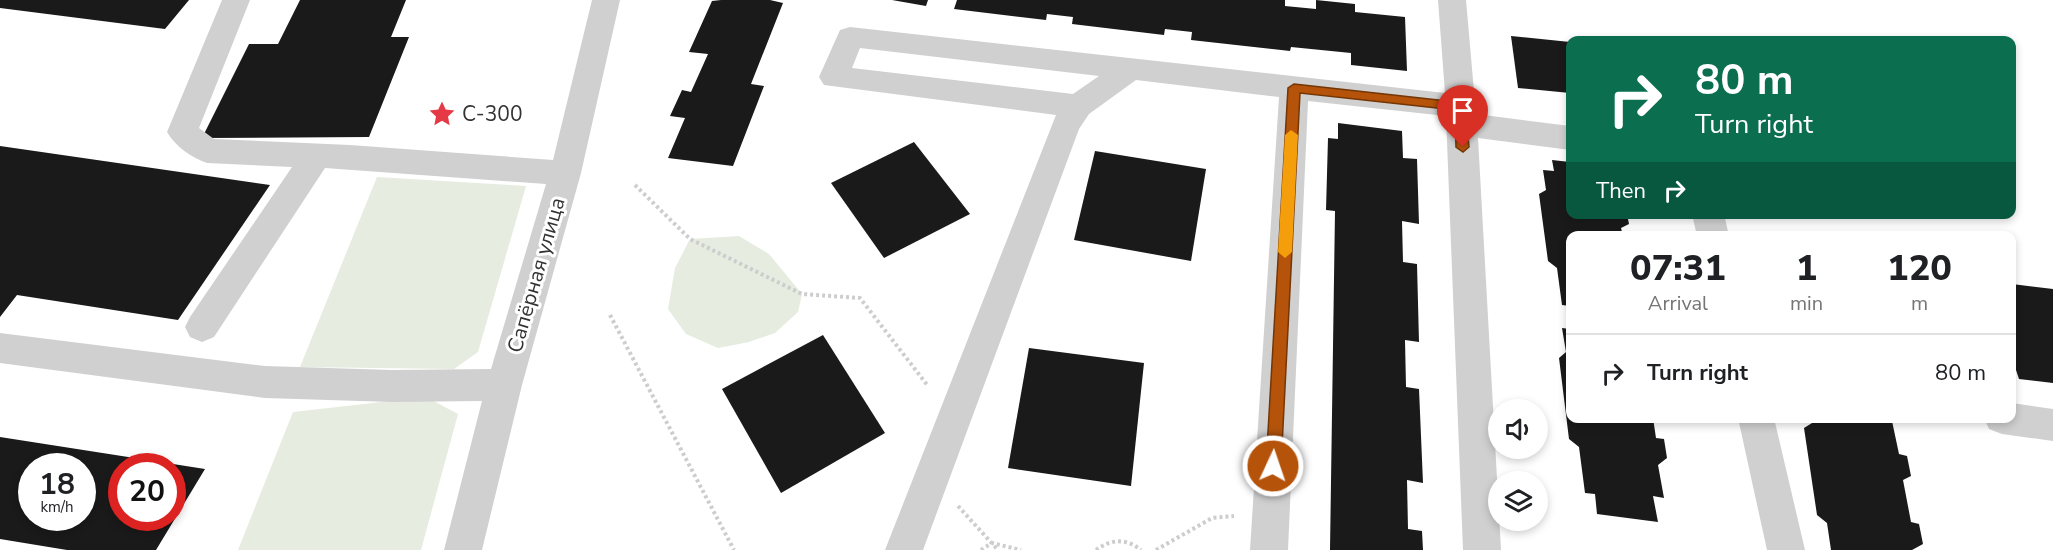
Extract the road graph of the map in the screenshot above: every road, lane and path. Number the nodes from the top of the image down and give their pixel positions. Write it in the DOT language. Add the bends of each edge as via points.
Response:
graph roads {
  1 [pos="236,0"];
  2 [pos="606,0"];
  3 [pos="1452,0"];
  4 [pos="1131,69"];
  5 [pos="1294,88"];
  6 [pos="1078,106"];
  7 [pos="1461,115"];
  8 [pos="1566,137"];
  9 [pos="316,156"];
  10 [pos="565,173"];
  11 [pos="635,185"];
  12 [pos="610,315"];
  13 [pos="202,327"];
  14 [pos="0,348"];
  15 [pos="504,385"];
  16 [pos="954,419"];
  17 [pos="2016,420"];
  18 [pos="1757,423"];
  19 [pos="2053,425"];
  20 [pos="955,502"];
  21 [pos="1212,518"];
  22 [pos="992,543"];
  23 [pos="463,550"];
  24 [pos="734,550"];
  25 [pos="904,550"];
  26 [pos="981,550"];
  27 [pos="998,550"];
  28 [pos="1021,550"];
  29 [pos="1096,550"];
  30 [pos="1141,550"];
  31 [pos="1156,550"];
  32 [pos="1269,550"];
  33 [pos="1482,550"];
  34 [pos="1786,550"];
  1 -- 9 [label="street" via="182,132 207,151"];
  2 -- 10 [label="street, Сапёрная улица"];
  3 -- 7 [label="street"];
  4 -- 5 [label="street"];
  4 -- 6 [label="street"];
  4 -- 6 [label="street" via="850,37 834,77"];
  5 -- 7 [label="street"];
  5 -- 32 [label="street"];
  6 -- 16 [label="street" via="1065,126"];
  7 -- 8 [label="street"];
  7 -- 33 [label="street"];
  9 -- 10 [label="street"];
  9 -- 13 [label="street"];
  10 -- 15 [label="street, Сапёрная улица"];
  11 -- 16 [label="path" via="690,239 802,294 860,298"];
  12 -- 24 [label="path"];
  14 -- 15 [label="street" via="265,382"];
  15 -- 23 [label="street, Сапёрная улица"];
  16 -- 25 [label="street"];
  17 -- 19 [label="street"];
  18 -- 34 [label="street"];
  20 -- 22 [label="path"];
  21 -- 31 [label="path"];
  22 -- 26 [label="path"];
  22 -- 27 [label="path"];
  22 -- 28 [label="path"];
  29 -- 30 [label="path" via="1106,542 1121,540"];
}
